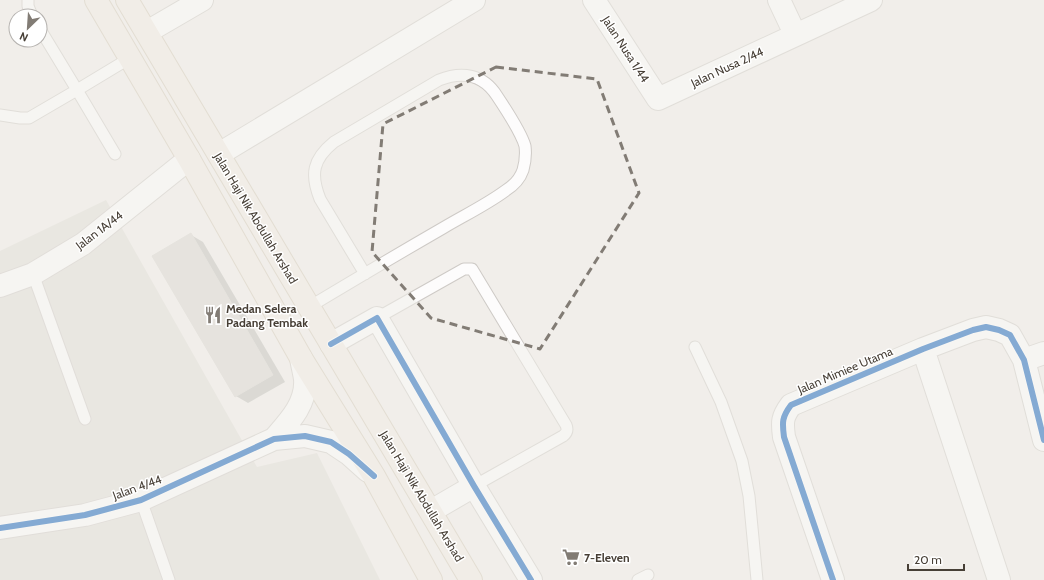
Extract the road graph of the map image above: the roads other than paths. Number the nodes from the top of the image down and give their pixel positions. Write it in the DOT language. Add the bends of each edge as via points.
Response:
graph roads {
  1 [pos="96,0"];
  2 [pos="127,0"];
  3 [pos="202,0"];
  4 [pos="474,0"];
  5 [pos="594,0"];
  6 [pos="779,0"];
  7 [pos="871,0"];
  8 [pos="147,32"];
  9 [pos="795,34"];
  10 [pos="48,42"];
  11 [pos="130,58"];
  12 [pos="77,90"];
  13 [pos="658,99"];
  14 [pos="0,115"];
  15 [pos="115,154"];
  16 [pos="219,154"];
  17 [pos="189,159"];
  18 [pos="33,274"];
  19 [pos="365,274"];
  20 [pos="0,286"];
  21 [pos="309,307"];
  22 [pos="378,318"];
  23 [pos="331,344"];
  24 [pos="695,347"];
  25 [pos="923,349"];
  26 [pos="1034,357"];
  27 [pos="301,358"];
  28 [pos="85,419"];
  29 [pos="274,439"];
  30 [pos="1044,440"];
  31 [pos="374,476"];
  32 [pos="474,486"];
  33 [pos="141,500"];
  34 [pos="431,511"];
  35 [pos="0,528"];
  36 [pos="168,580"];
  37 [pos="431,580"];
  38 [pos="471,580"];
  39 [pos="531,580"];
  40 [pos="756,580"];
  41 [pos="832,580"];
  42 [pos="999,580"];
  1 -- 11 [label="main road"];
  2 -- 8 [label="main road, Jalan Haji Nik Abdullah Arshad"];
  3 -- 8 [label="street"];
  4 -- 16 [label="street"];
  5 -- 13 [label="street, Jalan Nusa 1/44"];
  6 -- 9 [label="street"];
  7 -- 9 [label="street, Jalan Nusa 2/44"];
  8 -- 16 [label="main road, Jalan Haji Nik Abdullah Arshad"];
  9 -- 13 [label="street, Jalan Nusa 2/44"];
  10 -- 12 [label="lane"];
  11 -- 12 [label="lane"];
  11 -- 17 [label="main road"];
  12 -- 14 [label="lane" via="29,118"];
  12 -- 15 [label="lane"];
  16 -- 21 [label="main road, Jalan Haji Nik Abdullah Arshad"];
  17 -- 18 [label="street, Jalan 1A/44" via="83,244"];
  17 -- 27 [label="main road"];
  18 -- 20 [label="street, Jalan 1A/44"];
  18 -- 28 [label="lane"];
  19 -- 19 [label="lane" via="315,187 317,161 324,150 451,75 464,74 488,84 525,146 526,159 515,183"];
  19 -- 21 [label="lane"];
  21 -- 23 [label="main road, Jalan Haji Nik Abdullah Arshad"];
  22 -- 23 [label="street"];
  22 -- 32 [label="street"];
  22 -- 32 [label="lane" via="464,269 472,269 566,425 566,433 563,436"];
  23 -- 34 [label="main road, Jalan Haji Nik Abdullah Arshad"];
  24 -- 40 [label="lane" via="721,402 742,461 749,496"];
  25 -- 26 [label="street, Jalan Mimiee Utama" via="986,327 1010,335"];
  25 -- 41 [label="street, Jalan Mimiee Utama" via="791,405 784,414 784,437"];
  25 -- 42 [label="street"];
  26 -- 30 [label="street, Jalan Mimiee Utama"];
  27 -- 29 [label="street" via="305,381 302,401 294,416"];
  27 -- 31 [label="main road"];
  29 -- 31 [label="street" via="305,436 330,442 350,454"];
  29 -- 33 [label="street, Jalan 4/44"];
  31 -- 37 [label="main road"];
  32 -- 34 [label="street"];
  32 -- 39 [label="street"];
  33 -- 35 [label="street, Jalan 4/44" via="86,515"];
  33 -- 36 [label="lane"];
  34 -- 38 [label="main road, Jalan Haji Nik Abdullah Arshad"];
}
